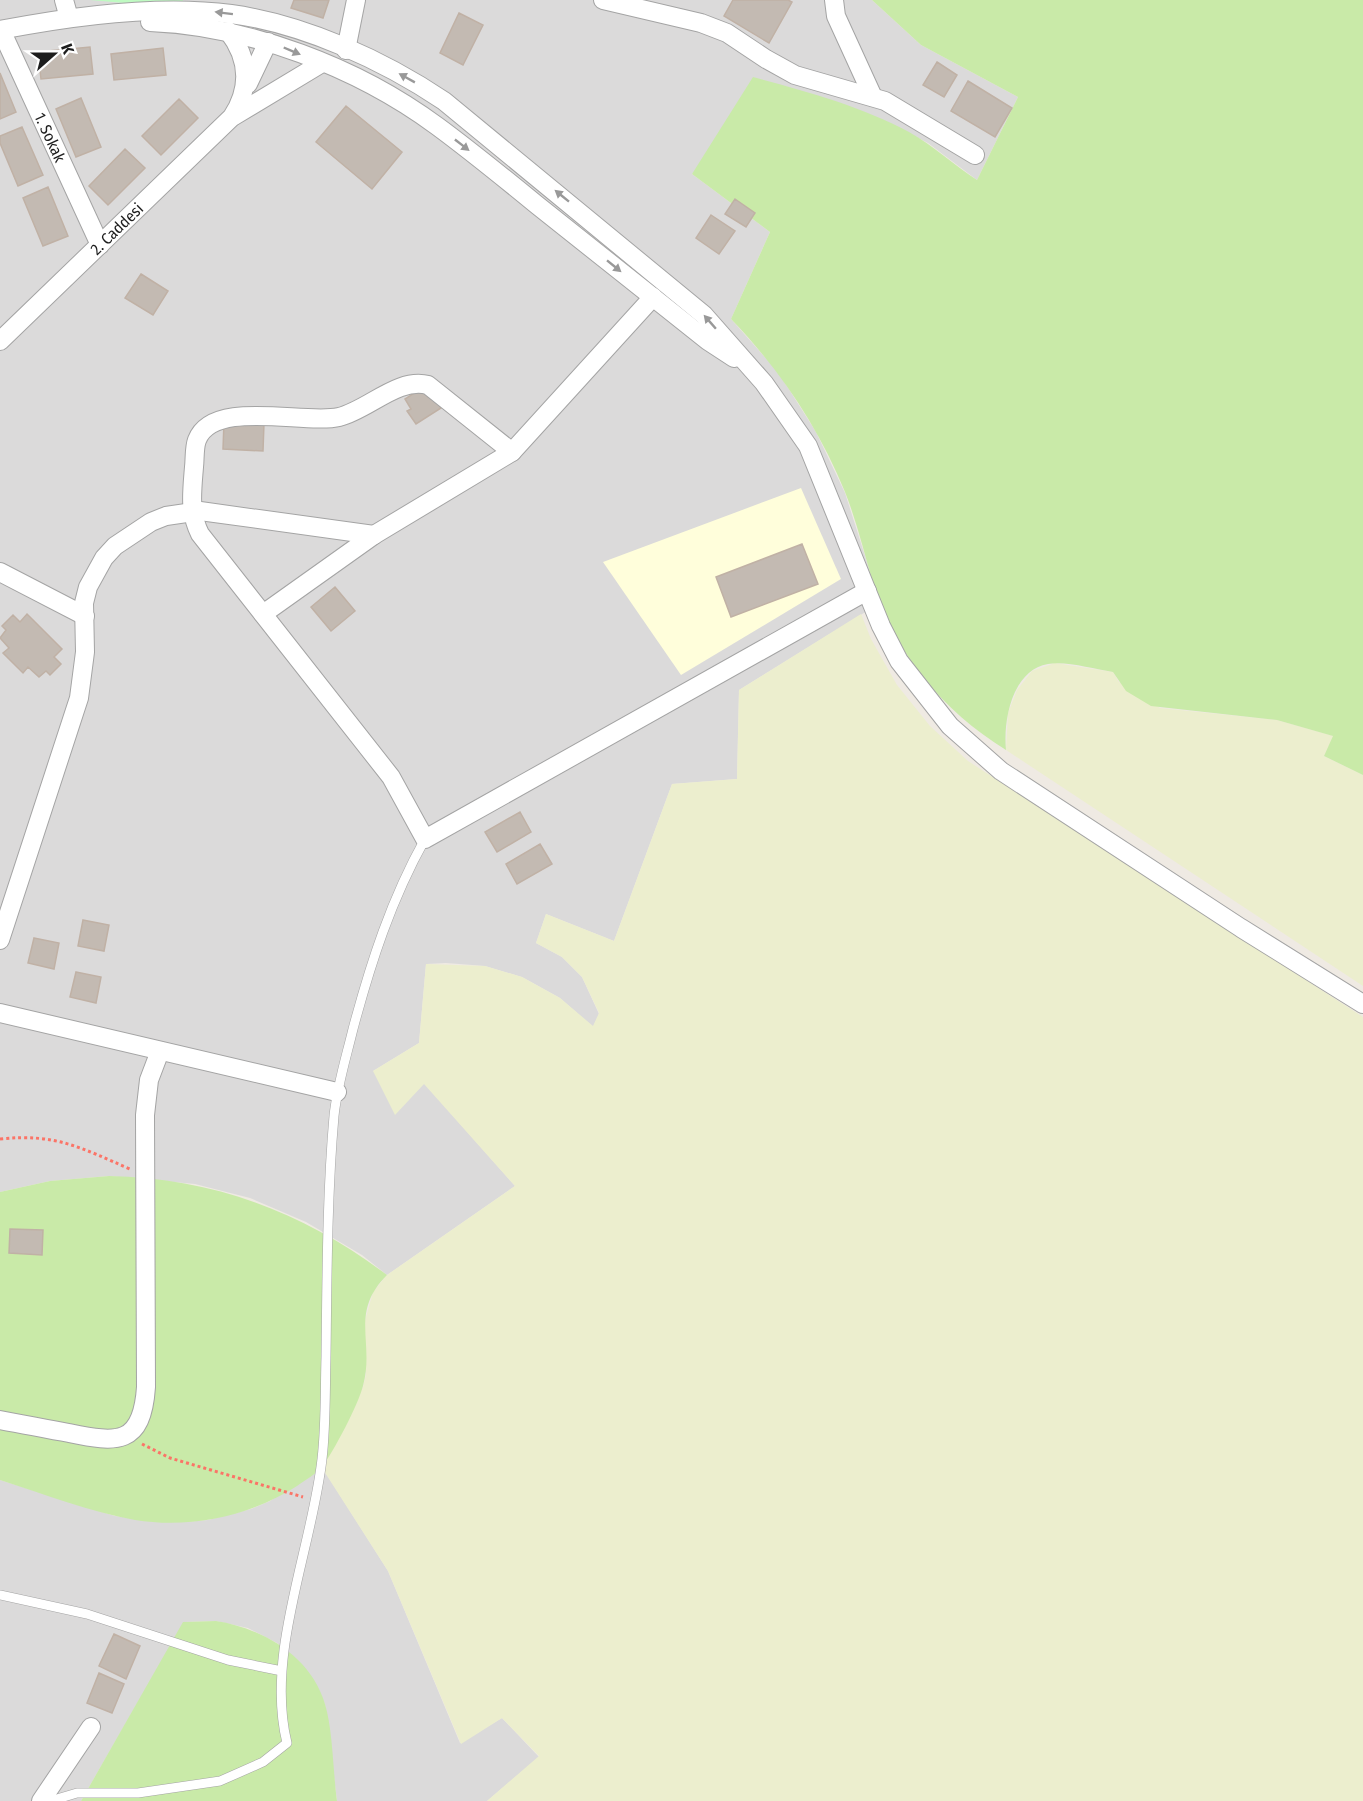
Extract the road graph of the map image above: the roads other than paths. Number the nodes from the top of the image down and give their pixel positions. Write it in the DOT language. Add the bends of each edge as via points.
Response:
graph roads {
  1 [pos="64,0"];
  2 [pos="356,0"];
  3 [pos="603,0"];
  4 [pos="834,0"];
  5 [pos="193,5"];
  6 [pos="91,16"];
  7 [pos="69,18"];
  8 [pos="0,30"];
  9 [pos="228,31"];
  10 [pos="268,42"];
  11 [pos="346,50"];
  12 [pos="321,63"];
  13 [pos="245,90"];
  14 [pos="873,97"];
  15 [pos="232,117"];
  16 [pos="975,155"];
  17 [pos="100,245"];
  18 [pos="653,297"];
  19 [pos="0,341"];
  20 [pos="748,367"];
  21 [pos="512,452"];
  22 [pos="190,512"];
  23 [pos="374,535"];
  24 [pos="0,572"];
  25 [pos="867,591"];
  26 [pos="263,614"];
  27 [pos="85,616"];
  28 [pos="425,839"];
  29 [pos="0,940"];
  30 [pos="1363,1004"];
  31 [pos="0,1013"];
  32 [pos="160,1051"];
  33 [pos="337,1092"];
  34 [pos="0,1420"];
  35 [pos="0,1595"];
  36 [pos="282,1671"];
  37 [pos="91,1727"];
  38 [pos="41,1801"];
  39 [pos="50,1801"];
  1 -- 7 [label="street"];
  2 -- 11 [label="street"];
  3 -- 14 [label="street" via="714,27 795,75"];
  4 -- 14 [label="street" via="836,16"];
  5 -- 6 [label="street"];
  11 -- 5 [label="street, one-way" via="275,23"];
  6 -- 7 [label="street"];
  6 -- 9 [label="street" via="118,22 173,22"];
  7 -- 8 [label="street"];
  8 -- 17 [label="street, 1. Sokak"];
  9 -- 10 [label="street"];
  9 -- 13 [label="street" via="243,58"];
  10 -- 12 [label="street, one-way"];
  10 -- 13 [label="street"];
  20 -- 11 [label="street, one-way" via="704,315 466,118 421,86"];
  12 -- 15 [label="street"];
  12 -- 18 [label="street, one-way" via="381,90 436,125"];
  13 -- 15 [label="street"];
  14 -- 16 [label="street" via="885,100"];
  15 -- 17 [label="street, 2. Caddesi"];
  17 -- 19 [label="street, 2. Caddesi"];
  18 -- 20 [label="street"];
  18 -- 21 [label="street"];
  20 -- 25 [label="street" via="781,404 808,446"];
  21 -- 22 [label="street" via="428,385 420,383 408,384 339,417 230,417 208,427 197,440"];
  21 -- 23 [label="street"];
  22 -- 23 [label="street"];
  22 -- 26 [label="street" via="205,542"];
  22 -- 27 [label="street" via="151,522 115,546 88,587"];
  23 -- 26 [label="street"];
  24 -- 27 [label="street"];
  25 -- 28 [label="street"];
  25 -- 30 [label="street" via="890,644 915,684 983,758"];
  26 -- 28 [label="street" via="391,777"];
  27 -- 29 [label="street" via="79,698"];
  28 -- 33 [label="lane" via="379,937"];
  31 -- 32 [label="street"];
  32 -- 33 [label="street"];
  32 -- 34 [label="street" via="146,1097 146,1387 136,1427 106,1440"];
  33 -- 36 [label="lane" via="325,1428"];
  35 -- 36 [label="lane" via="87,1614 228,1660"];
  36 -- 39 [label="lane" via="280,1708 287,1743 249,1770 220,1780 138,1793 77,1793"];
  37 -- 38 [label="street"];
}
